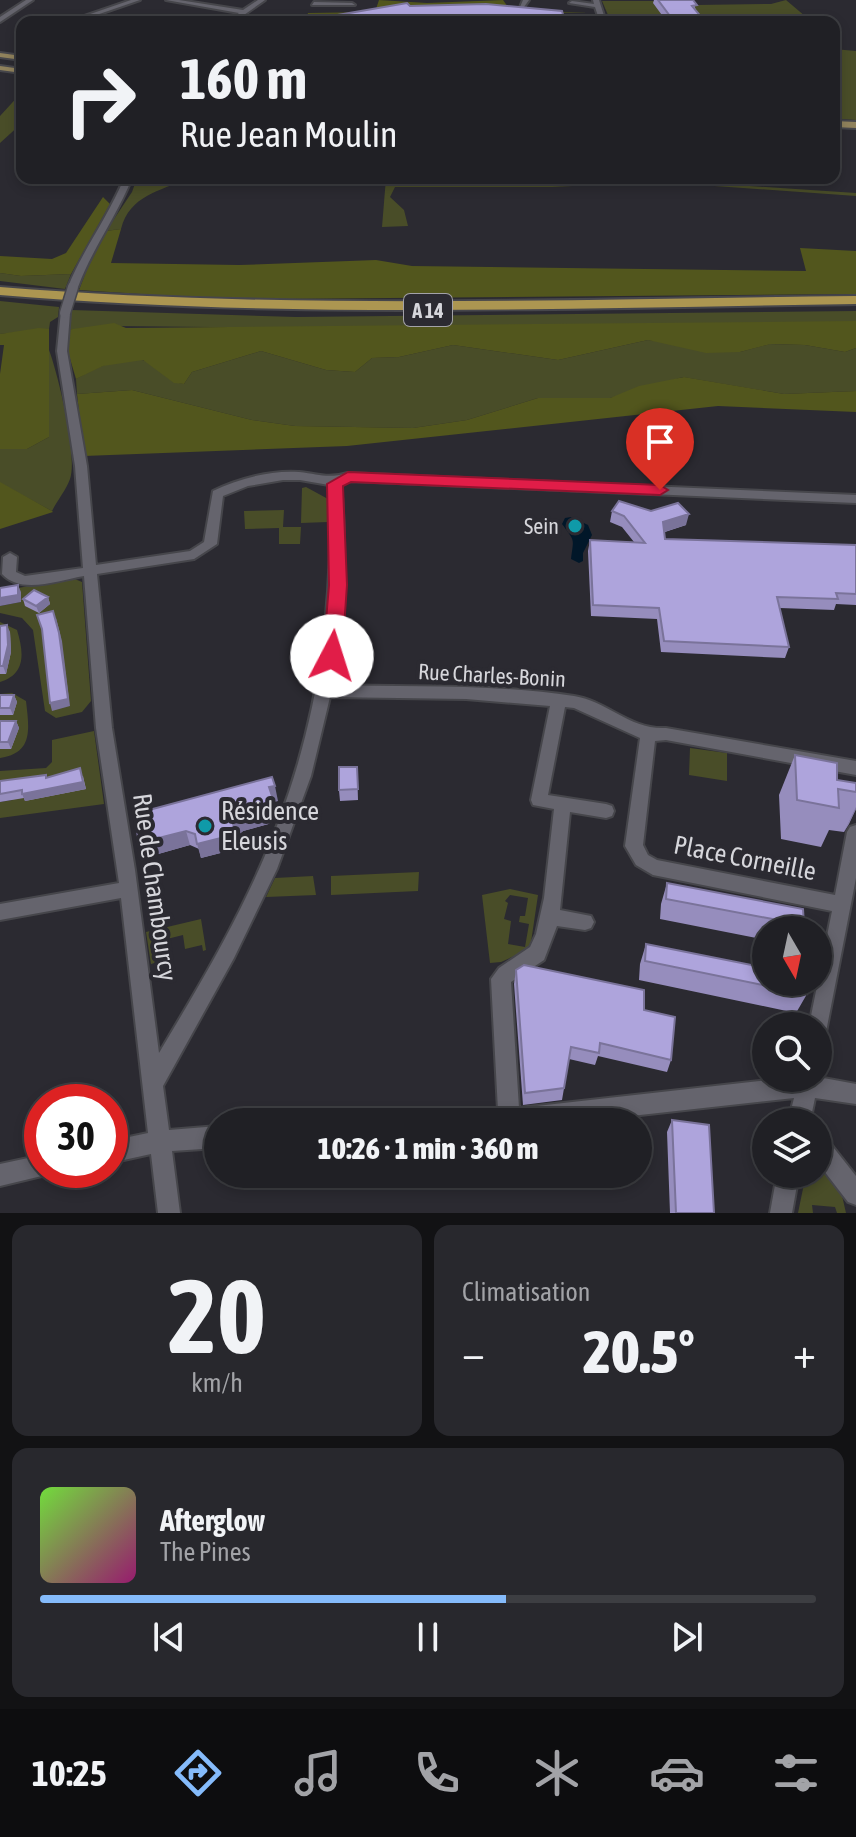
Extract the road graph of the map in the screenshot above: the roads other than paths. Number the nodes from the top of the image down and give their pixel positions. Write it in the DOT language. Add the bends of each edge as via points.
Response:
graph roads {
  1 [pos="30,0"];
  2 [pos="137,0"];
  3 [pos="169,0"];
  4 [pos="262,0"];
  5 [pos="314,3"];
  6 [pos="597,3"];
  7 [pos="571,4"];
  8 [pos="352,5"];
  9 [pos="243,12"];
  10 [pos="90,16"];
  11 [pos="238,16"];
  12 [pos="0,20"];
  13 [pos="126,184"];
  14 [pos="0,283"];
  15 [pos="0,294"];
  16 [pos="856,302"];
  17 [pos="303,306"];
  18 [pos="335,484"];
  19 [pos="856,499"];
  20 [pos="10,557"];
  21 [pos="90,569"];
  22 [pos="326,691"];
  23 [pos="559,700"];
  24 [pos="648,735"];
  25 [pos="856,768"];
  26 [pos="563,804"];
  27 [pos="606,811"];
  28 [pos="856,832"];
  29 [pos="854,861"];
  30 [pos="128,889"];
  31 [pos="843,905"];
  32 [pos="0,912"];
  33 [pos="548,916"];
  34 [pos="585,922"];
  35 [pos="822,1012"];
  36 [pos="153,1084"];
  37 [pos="832,1088"];
  38 [pos="752,1089"];
  39 [pos="856,1094"];
  40 [pos="508,1108"];
  41 [pos="609,1108"];
  42 [pos="204,1138"];
  43 [pos="161,1141"];
  44 [pos="128,1148"];
  45 [pos="832,1164"];
  46 [pos="24,1170"];
  47 [pos="0,1175"];
  48 [pos="785,1188"];
  49 [pos="856,1194"];
  50 [pos="169,1213"];
  51 [pos="781,1213"];
  1 -- 12 [label="street"];
  2 -- 10 [label="street"];
  3 -- 9 [label="street"];
  4 -- 9 [label="street"];
  5 -- 8 [label="street"];
  6 -- 7 [label="street"];
  9 -- 11 [label="street"];
  13 -- 21 [label="street, Rue de Chambourcy, bridge" via="86,254 65,313 62,351 81,466"];
  14 -- 17 [label="highway"];
  15 -- 16 [label="highway, A 14" via="117,307 232,311"];
  15 -- 17 [label="highway, A 14"];
  16 -- 17 [label="highway, A 14"];
  18 -- 19 [label="street" via="348,477"];
  18 -- 21 [label="street" via="291,476 230,487 217,494 210,544 203,551"];
  18 -- 22 [label="street" via="338,585"];
  20 -- 21 [label="street" via="9,574 25,581"];
  21 -- 30 [label="street, Rue de Chambourcy" via="104,728"];
  22 -- 23 [label="street, Rue Charles-Bonin"];
  22 -- 36 [label="street" via="268,869"];
  23 -- 24 [label="street, Rue Charles-Bonin" via="576,702"];
  23 -- 26 [label="street" via="539,800"];
  24 -- 25 [label="street"];
  24 -- 31 [label="street, Place Corneille" via="634,846 642,860 653,867"];
  26 -- 27 [label="street"];
  26 -- 33 [label="street"];
  28 -- 29 [label="street"];
  29 -- 31 [label="street"];
  30 -- 32 [label="street"];
  30 -- 36 [label="street, Rue de Chambourcy"];
  31 -- 35 [label="street"];
  33 -- 34 [label="street"];
  33 -- 40 [label="street" via="540,950 509,968 501,979"];
  36 -- 43 [label="street, Rue de Chambourcy"];
  37 -- 39 [label="street"];
  38 -- 41 [label="street"];
  42 -- 43 [label="street"];
  43 -- 44 [label="street"];
  43 -- 50 [label="street, Rue de Chambourcy"];
  45 -- 49 [label="street"];
  46 -- 47 [label="street"];
  48 -- 51 [label="street"];
}
